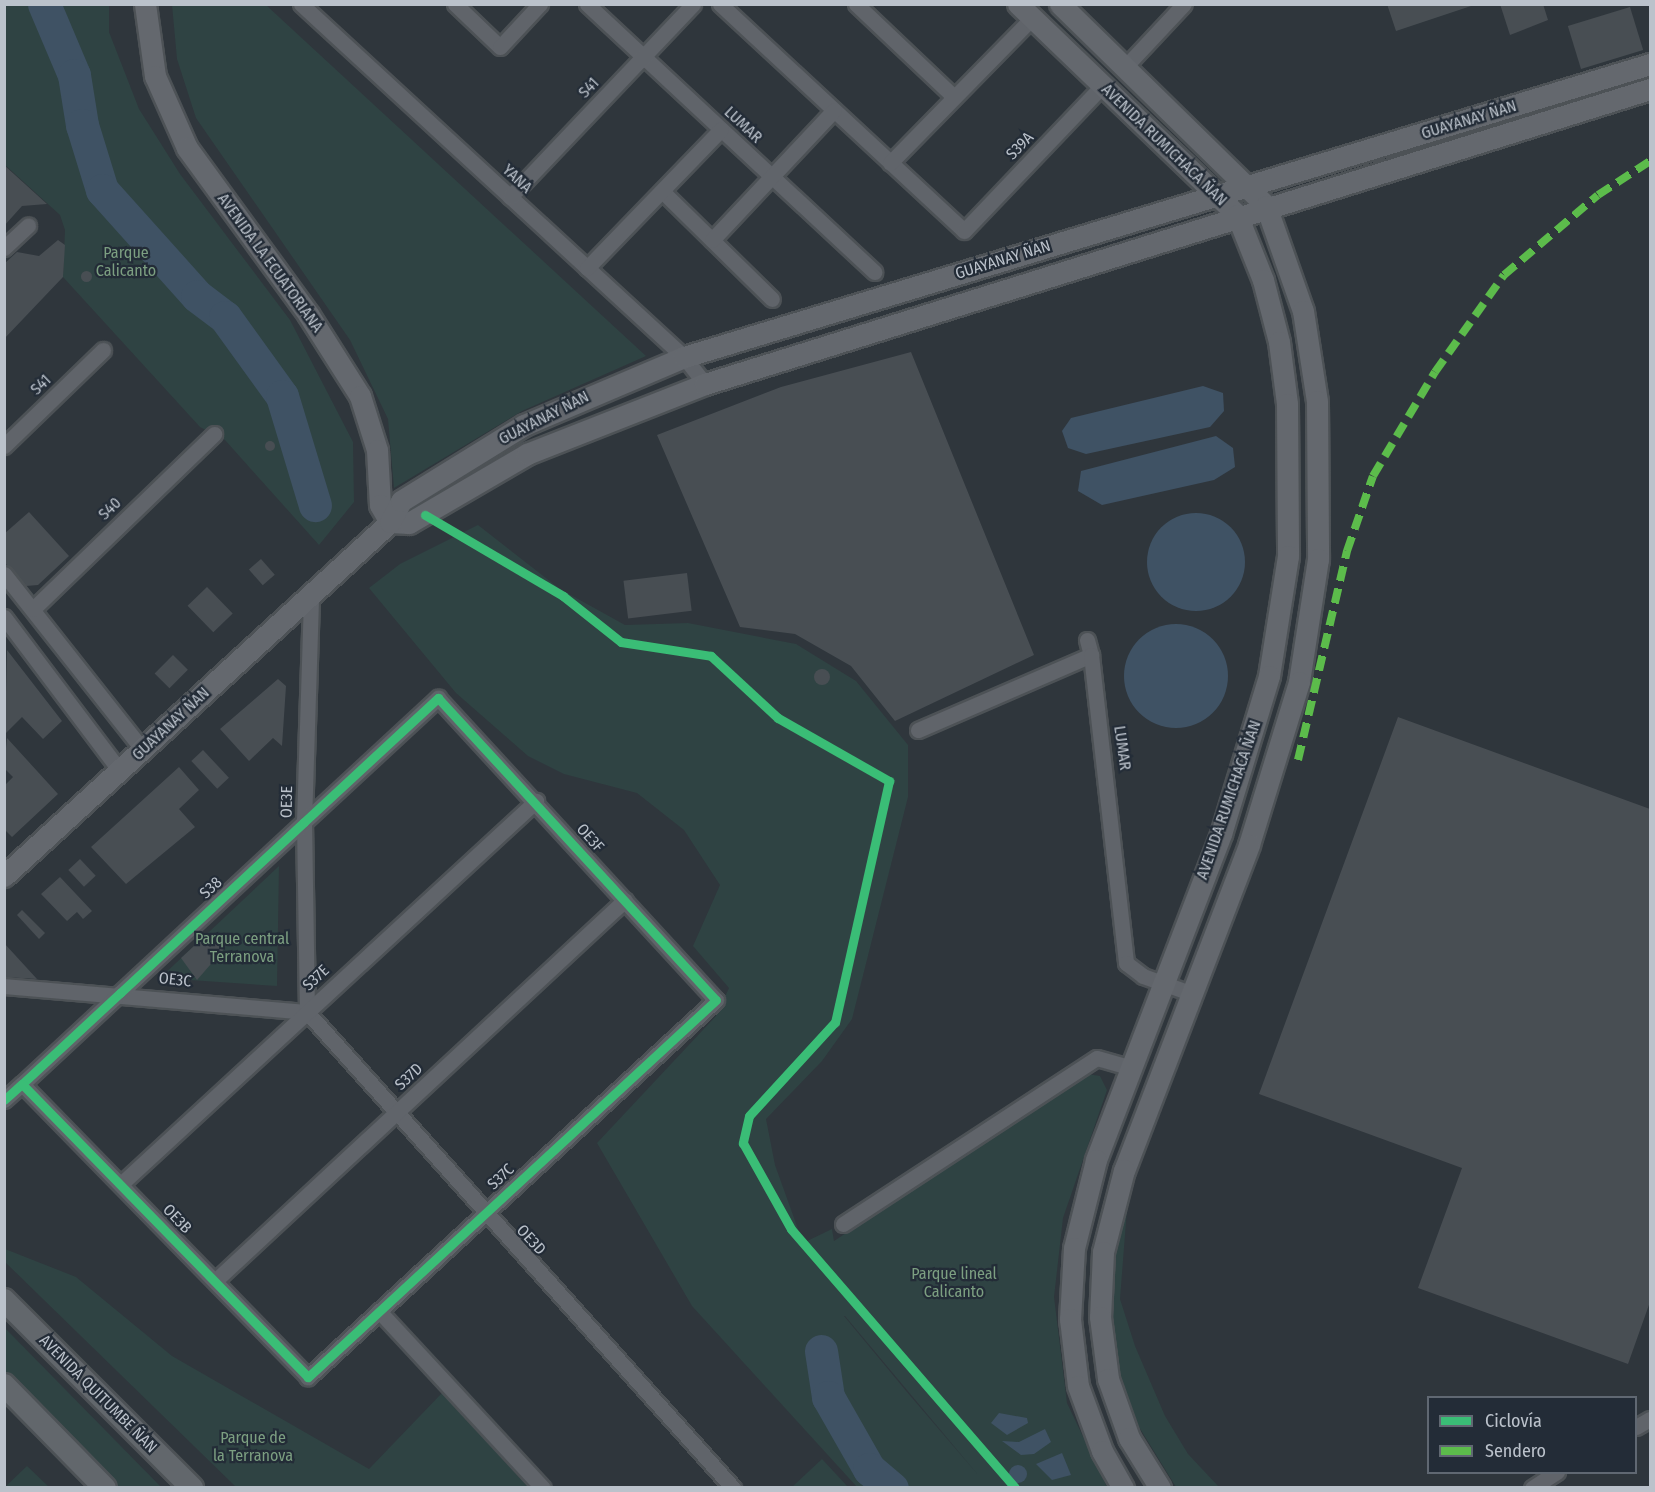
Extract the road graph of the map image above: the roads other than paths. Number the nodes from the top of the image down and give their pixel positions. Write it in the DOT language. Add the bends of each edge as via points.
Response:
graph roads {
  1 [pos="145,4"];
  2 [pos="301,4"];
  3 [pos="455,4"];
  4 [pos="540,4"];
  5 [pos="587,4"];
  6 [pos="693,4"];
  7 [pos="720,4"];
  8 [pos="856,4"];
  9 [pos="1060,4"];
  10 [pos="1184,4"];
  11 [pos="1025,11"];
  12 [pos="643,57"];
  13 [pos="1650,64"];
  14 [pos="1125,67"];
  15 [pos="1103,85"];
  16 [pos="1650,90"];
  17 [pos="954,97"];
  18 [pos="834,110"];
  19 [pos="721,129"];
  20 [pos="890,163"];
  21 [pos="770,175"];
  22 [pos="1250,188"];
  23 [pos="662,191"];
  24 [pos="1218,195"];
  25 [pos="510,197"];
  26 [pos="1266,206"];
  27 [pos="1237,215"];
  28 [pos="28,226"];
  29 [pos="712,240"];
  30 [pos="4,248"];
  31 [pos="587,268"];
  32 [pos="874,272"];
  33 [pos="908,288"];
  34 [pos="772,298"];
  35 [pos="916,315"];
  36 [pos="103,350"];
  37 [pos="684,357"];
  38 [pos="705,384"];
  39 [pos="213,434"];
  40 [pos="4,446"];
  41 [pos="390,522"];
  42 [pos="4,574"];
  43 [pos="311,594"];
  44 [pos="33,609"];
  45 [pos="7,626"];
  46 [pos="438,698"];
  47 [pos="918,730"];
  48 [pos="143,750"];
  49 [pos="120,771"];
  50 [pos="536,801"];
  51 [pos="304,822"];
  52 [pos="4,876"];
  53 [pos="625,900"];
  54 [pos="1161,983"];
  55 [pos="4,986"];
  56 [pos="120,993"];
  57 [pos="1190,993"];
  58 [pos="716,1000"];
  59 [pos="307,1012"];
  60 [pos="1128,1067"];
  61 [pos="22,1084"];
  62 [pos="4,1100"];
  63 [pos="394,1115"];
  64 [pos="122,1184"];
  65 [pos="483,1214"];
  66 [pos="843,1224"];
  67 [pos="216,1280"];
  68 [pos="4,1300"];
  69 [pos="379,1311"];
  70 [pos="308,1377"];
  71 [pos="4,1385"];
  72 [pos="1555,1474"];
  73 [pos="726,1485"];
  74 [pos="105,1488"];
  75 [pos="192,1488"];
  76 [pos="543,1488"];
  77 [pos="1123,1488"];
  78 [pos="1160,1488"];
  79 [pos="1532,1488"];
  1 -- 41 [label="main road, AVENIDA LA ECUATORIANA" via="155,76 187,148 308,314 360,396 377,450 380,505"];
  2 -- 25 [label="street, YANA"];
  3 -- 4 [label="street" via="500,46"];
  5 -- 12 [label="street, LUMAR"];
  6 -- 12 [label="street, S41"];
  7 -- 18 [label="street"];
  8 -- 17 [label="street"];
  9 -- 14 [label="main road, AVENIDA RUMICHACA ÑAN"];
  10 -- 14 [label="street"];
  11 -- 15 [label="main road, AVENIDA RUMICHACA ÑAN"];
  11 -- 17 [label="street"];
  12 -- 19 [label="street, LUMAR"];
  12 -- 25 [label="street, S41"];
  13 -- 22 [label="main road, GUAYANAY ÑAN"];
  14 -- 22 [label="main road, AVENIDA RUMICHACA ÑAN"];
  15 -- 20 [label="street, S39A" via="964,231"];
  15 -- 24 [label="main road, AVENIDA RUMICHACA ÑAN"];
  16 -- 26 [label="main road, GUAYANAY ÑAN"];
  17 -- 20 [label="street"];
  18 -- 20 [label="street"];
  18 -- 21 [label="street"];
  19 -- 21 [label="street, LUMAR"];
  19 -- 23 [label="street"];
  21 -- 29 [label="street"];
  21 -- 32 [label="street, LUMAR"];
  22 -- 24 [label="main road, GUAYANAY ÑAN"];
  22 -- 26 [label="main road, AVENIDA RUMICHACA ÑAN"];
  23 -- 29 [label="street"];
  23 -- 31 [label="street"];
  24 -- 27 [label="main road, AVENIDA RUMICHACA ÑAN"];
  24 -- 33 [label="main road, GUAYANAY ÑAN"];
  25 -- 31 [label="street, YANA"];
  26 -- 27 [label="main road, GUAYANAY ÑAN"];
  26 -- 57 [label="main road, AVENIDA RUMICHACA ÑAN" via="1292,271 1309,336 1320,460 1318,559 1299,682 1276,768"];
  27 -- 35 [label="main road, GUAYANAY ÑAN"];
  27 -- 54 [label="main road, AVENIDA RUMICHACA ÑAN" via="1263,280 1279,342 1288,427 1288,556 1269,675 1247,760"];
  28 -- 30 [label="street"];
  29 -- 34 [label="street"];
  31 -- 37 [label="street, YANA"];
  33 -- 35 [label="main road"];
  33 -- 37 [label="main road, GUAYANAY ÑAN"];
  35 -- 38 [label="main road, GUAYANAY ÑAN"];
  36 -- 40 [label="street, S41"];
  37 -- 38 [label="street, YANA"];
  37 -- 41 [label="main road, GUAYANAY ÑAN" via="524,425 400,501"];
  38 -- 41 [label="main road, GUAYANAY ÑAN" via="527,454 409,523"];
  39 -- 44 [label="street, S40"];
  41 -- 43 [label="main road, GUAYANAY ÑAN"];
  42 -- 44 [label="street"];
  43 -- 48 [label="main road, GUAYANAY ÑAN"];
  43 -- 51 [label="street, OE3E"];
  44 -- 48 [label="street"];
  45 -- 49 [label="street"];
  46 -- 50 [label="street, OE3F"];
  46 -- 51 [label="street, S38"];
  47 -- 54 [label="street, LUMAR" via="1089,647 1126,963"];
  48 -- 49 [label="main road, GUAYANAY ÑAN"];
  49 -- 52 [label="main road, GUAYANAY ÑAN"];
  50 -- 53 [label="street, OE3F"];
  50 -- 59 [label="street, S37E"];
  51 -- 56 [label="street, S38"];
  51 -- 59 [label="street, OE3E"];
  53 -- 58 [label="street, OE3F"];
  53 -- 63 [label="street, S37D"];
  54 -- 57 [label="street, LUMAR"];
  54 -- 60 [label="main road, AVENIDA RUMICHACA ÑAN"];
  55 -- 56 [label="street, OE3C"];
  56 -- 59 [label="street, OE3C"];
  56 -- 61 [label="street, S38"];
  57 -- 78 [label="main road, AVENIDA RUMICHACA ÑAN" via="1124,1170 1099,1289 1102,1348 1118,1410"];
  58 -- 65 [label="street, S37C"];
  59 -- 63 [label="street, OE3D"];
  59 -- 64 [label="street, S37E"];
  60 -- 66 [label="street" via="1097,1058"];
  60 -- 77 [label="main road, AVENIDA RUMICHACA ÑAN" via="1081,1209 1069,1288 1078,1386 1102,1451"];
  61 -- 62 [label="street, S38"];
  61 -- 64 [label="street, OE3B"];
  63 -- 65 [label="street, OE3D"];
  63 -- 67 [label="street, S37D"];
  64 -- 67 [label="street, OE3B"];
  65 -- 69 [label="street, S37C"];
  65 -- 73 [label="street, OE3D"];
  67 -- 70 [label="street, OE3B"];
  68 -- 75 [label="main road, AVENIDA QUITUMBE ÑAN"];
  69 -- 70 [label="street, S37C"];
  69 -- 76 [label="street"];
  71 -- 74 [label="main road"];
  72 -- 79 [label="street"];
}
